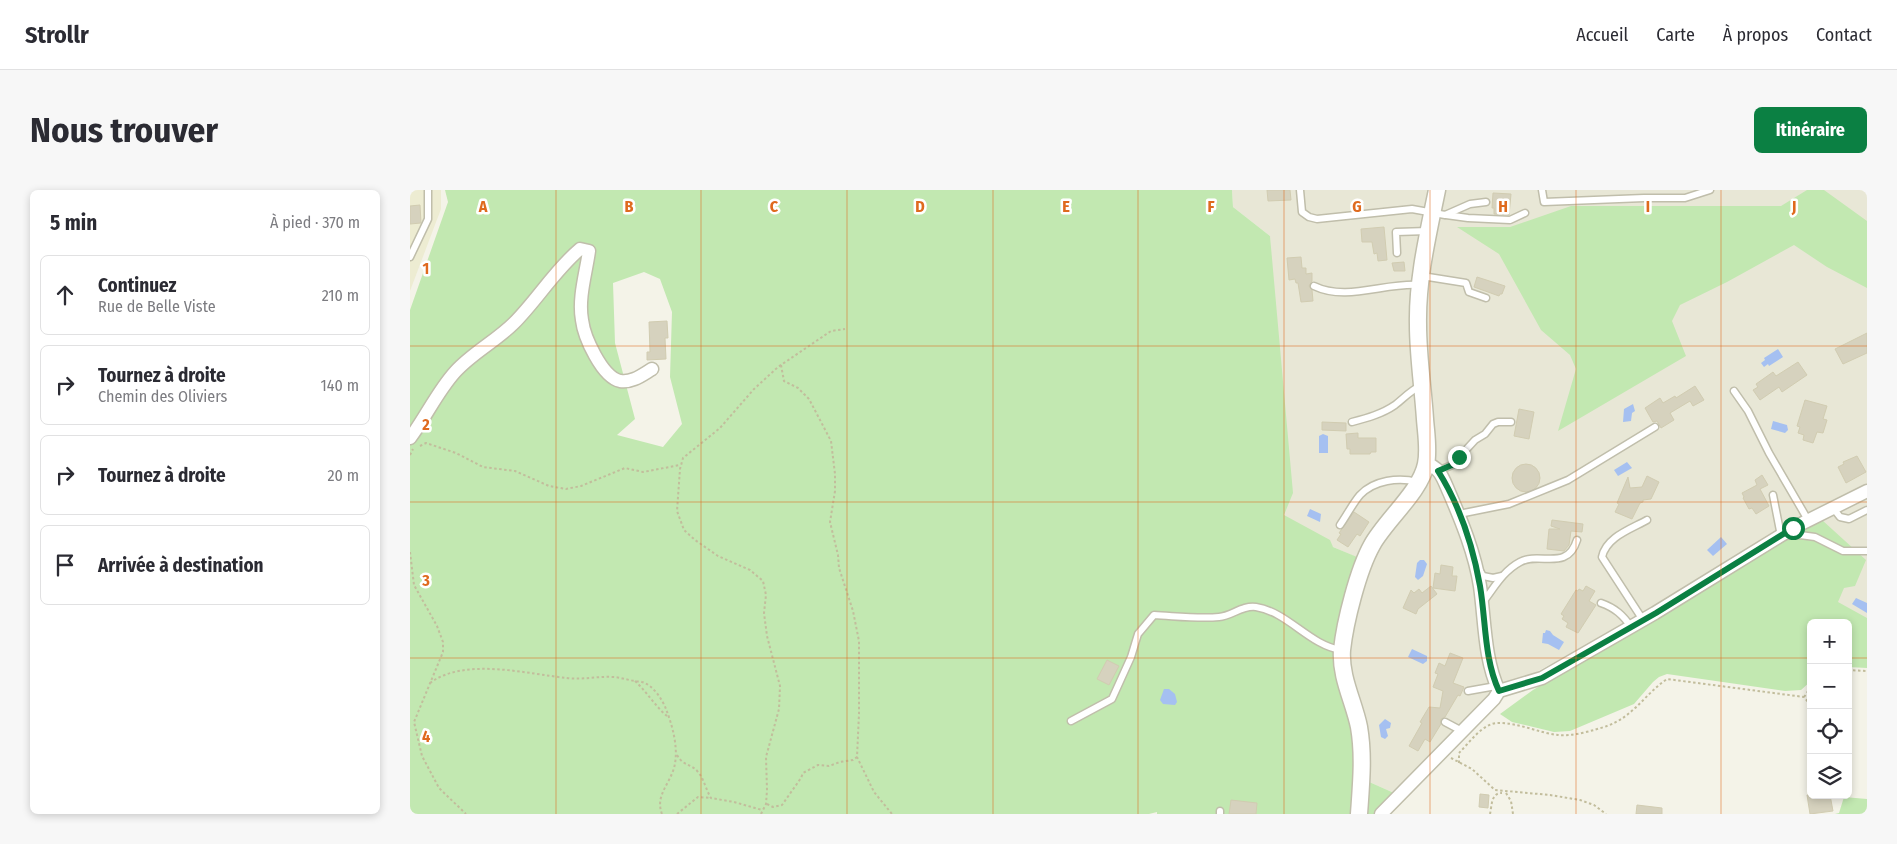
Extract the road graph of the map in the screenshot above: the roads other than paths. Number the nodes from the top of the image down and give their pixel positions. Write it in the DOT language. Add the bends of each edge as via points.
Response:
graph roads {
  1 [pos="428,190"];
  2 [pos="1300,190"];
  3 [pos="1437,190"];
  4 [pos="1542,190"];
  5 [pos="1710,190"];
  6 [pos="1486,202"];
  7 [pos="1526,213"];
  8 [pos="1438,214"];
  9 [pos="1429,231"];
  10 [pos="1397,253"];
  11 [pos="410,256"];
  12 [pos="1421,280"];
  13 [pos="1314,286"];
  14 [pos="1486,298"];
  15 [pos="652,369"];
  16 [pos="1422,385"];
  17 [pos="1734,391"];
  18 [pos="1352,422"];
  19 [pos="1511,422"];
  20 [pos="1655,428"];
  21 [pos="410,438"];
  22 [pos="1432,468"];
  23 [pos="1418,482"];
  24 [pos="1867,491"];
  25 [pos="1773,495"];
  26 [pos="1833,508"];
  27 [pos="1867,510"];
  28 [pos="1459,514"];
  29 [pos="1647,520"];
  30 [pos="1808,520"];
  31 [pos="1340,525"];
  32 [pos="1781,536"];
  33 [pos="1577,540"];
  34 [pos="1867,551"];
  35 [pos="1474,564"];
  36 [pos="1503,575"];
  37 [pos="1482,603"];
  38 [pos="1601,603"];
  39 [pos="1643,620"];
  40 [pos="1631,627"];
  41 [pos="1342,650"];
  42 [pos="1498,688"];
  43 [pos="1468,691"];
  44 [pos="1071,721"];
  45 [pos="1445,722"];
  46 [pos="1464,731"];
  47 [pos="1359,814"];
  48 [pos="1381,814"];
  1 -- 11 [label="lane" via="428,219"];
  2 -- 8 [label="lane" via="1302,212 1317,219 1412,209"];
  3 -- 8 [label="street"];
  4 -- 5 [label="lane" via="1544,202 1685,198"];
  6 -- 8 [label="lane"];
  7 -- 8 [label="lane" via="1510,220"];
  8 -- 9 [label="street"];
  9 -- 10 [label="lane" via="1396,232"];
  9 -- 12 [label="street"];
  12 -- 13 [label="lane" via="1337,293"];
  12 -- 14 [label="lane" via="1466,283 1469,292"];
  12 -- 16 [label="street" via="1418,325"];
  15 -- 21 [label="street" via="635,379 619,381 596,358 581,320 589,251 580,250 513,325 456,372 434,399"];
  16 -- 18 [label="lane" via="1381,413"];
  16 -- 22 [label="street"];
  17 -- 30 [label="lane"];
  19 -- 22 [label="lane" via="1493,424 1452,465"];
  20 -- 28 [label="lane" via="1568,480 1508,504"];
  22 -- 23 [label="street"];
  22 -- 28 [label="street"];
  23 -- 31 [label="lane" via="1397,479 1373,486 1361,494"];
  23 -- 41 [label="street" via="1365,558"];
  24 -- 26 [label="street"];
  25 -- 32 [label="lane"];
  26 -- 27 [label="lane" via="1840,517 1849,519"];
  26 -- 30 [label="street"];
  28 -- 35 [label="street"];
  29 -- 39 [label="lane" via="1620,534 1604,549 1602,556"];
  30 -- 32 [label="street"];
  32 -- 34 [label="lane" via="1815,537 1843,551"];
  32 -- 39 [label="street"];
  33 -- 36 [label="lane" via="1570,553 1548,560 1521,561"];
  35 -- 36 [label="lane" via="1483,576"];
  35 -- 37 [label="street"];
  36 -- 37 [label="lane"];
  37 -- 42 [label="street" via="1491,672"];
  38 -- 40 [label="lane" via="1612,606"];
  39 -- 40 [label="street"];
  40 -- 42 [label="street" via="1542,678"];
  41 -- 44 [label="lane" via="1328,648 1276,614 1255,607 1243,608 1222,617 1154,615 1138,634 1112,699"];
  41 -- 47 [label="street" via="1344,674 1361,740"];
  42 -- 43 [label="lane"];
  42 -- 46 [label="street" via="1494,699"];
  45 -- 46 [label="lane"];
  46 -- 48 [label="street"];
}
